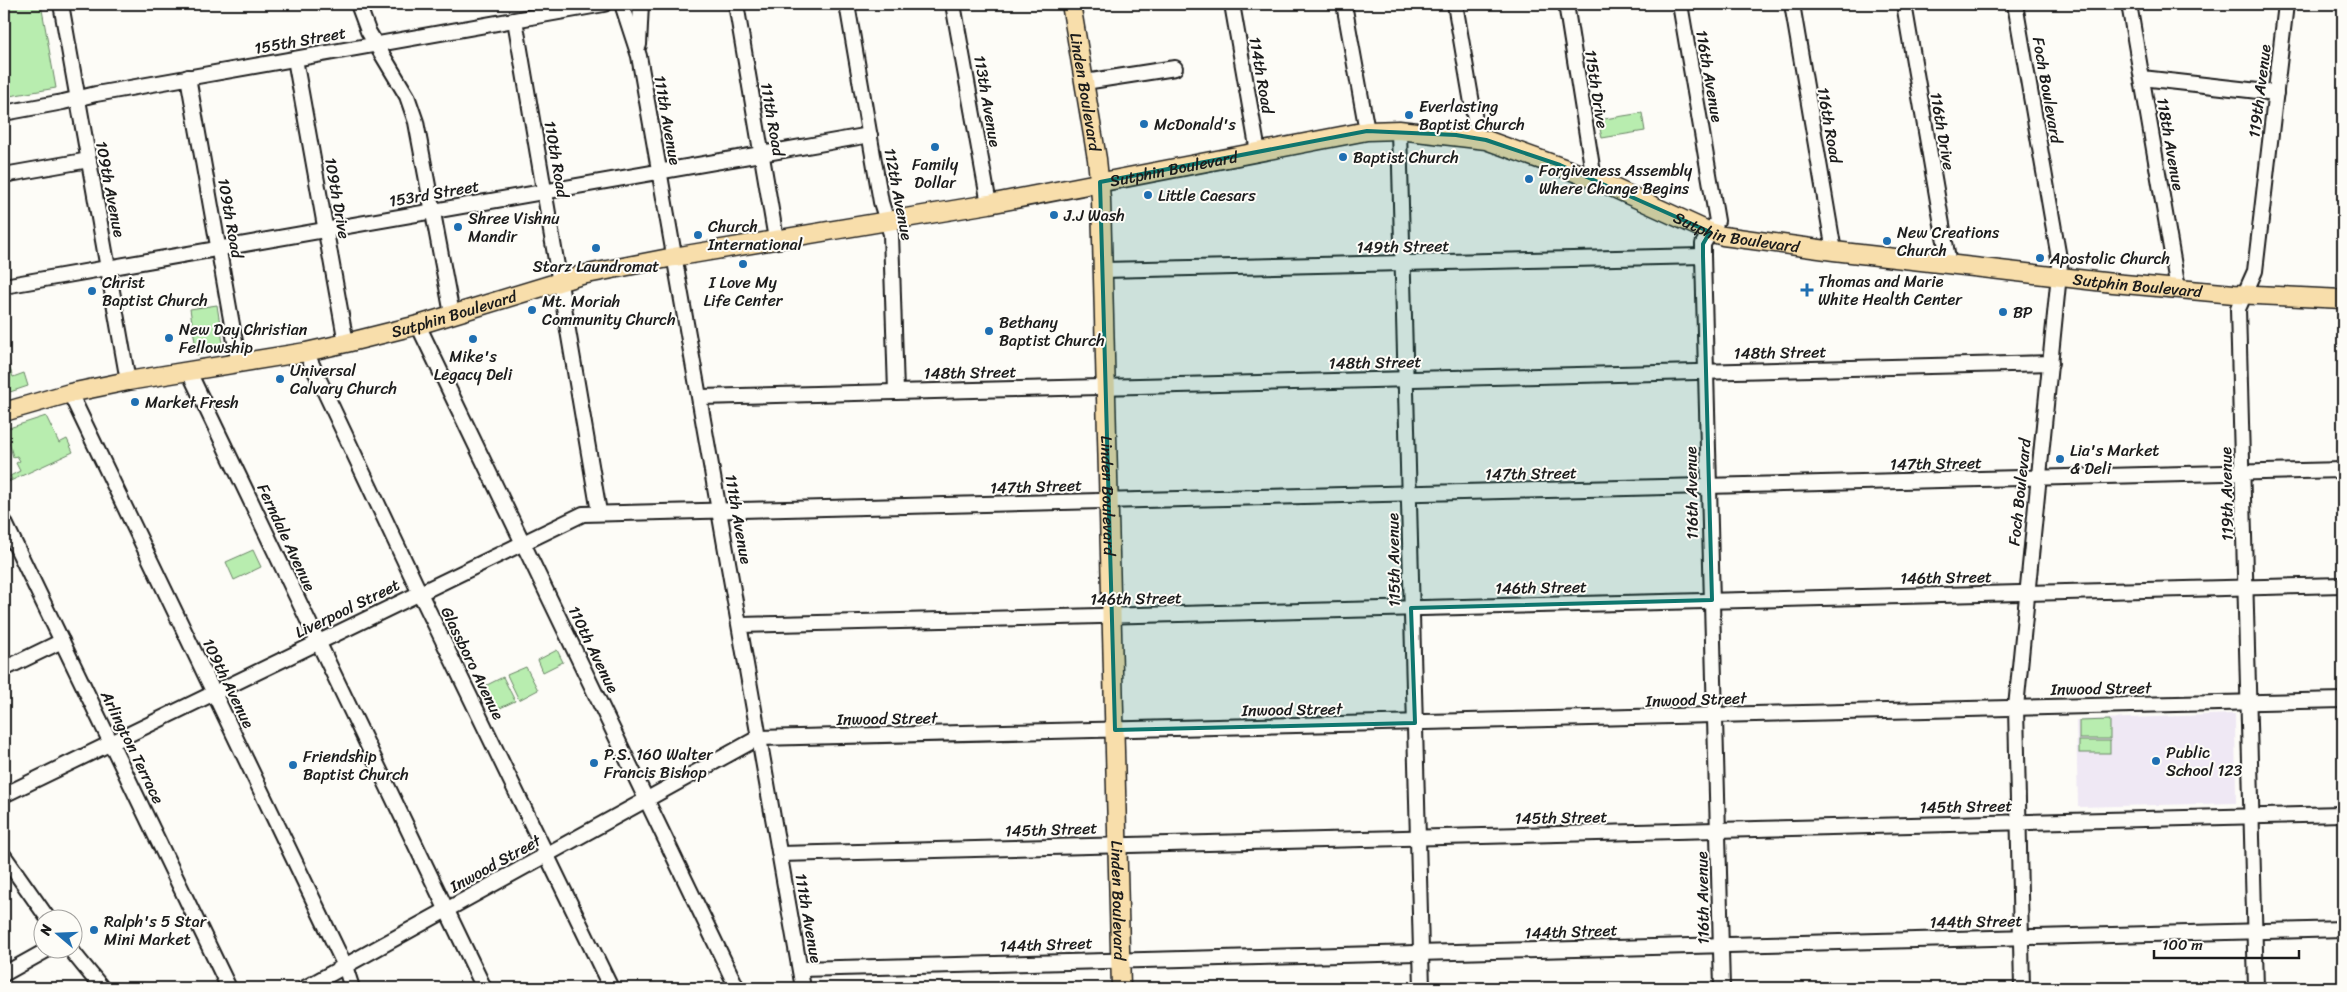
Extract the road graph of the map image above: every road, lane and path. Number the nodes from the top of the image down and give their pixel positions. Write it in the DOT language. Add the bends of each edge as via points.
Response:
graph roads {
  1 [pos="61,4"];
  2 [pos="358,4"];
  3 [pos="604,4"];
  4 [pos="622,4"];
  5 [pos="641,4"];
  6 [pos="736,4"];
  7 [pos="848,4"];
  8 [pos="953,4"];
  9 [pos="1071,4"];
  10 [pos="1232,4"];
  11 [pos="1344,4"];
  12 [pos="1455,4"];
  13 [pos="1566,4"];
  14 [pos="1680,4"];
  15 [pos="1792,4"];
  16 [pos="1904,4"];
  17 [pos="2015,4"];
  18 [pos="2129,4"];
  19 [pos="2286,4"];
  20 [pos="514,20"];
  21 [pos="376,43"];
  22 [pos="639,56"];
  23 [pos="295,59"];
  24 [pos="1174,68"];
  25 [pos="188,78"];
  26 [pos="2142,78"];
  27 [pos="1085,82"];
  28 [pos="2276,93"];
  29 [pos="76,99"];
  30 [pos="4,113"];
  31 [pos="1399,130"];
  32 [pos="1366,131"];
  33 [pos="870,135"];
  34 [pos="1478,138"];
  35 [pos="1258,152"];
  36 [pos="762,153"];
  37 [pos="88,160"];
  38 [pos="660,171"];
  39 [pos="4,175"];
  40 [pos="1594,179"];
  41 [pos="1100,182"];
  42 [pos="545,191"];
  43 [pos="989,204"];
  44 [pos="433,211"];
  45 [pos="888,222"];
  46 [pos="326,230"];
  47 [pos="1710,232"];
  48 [pos="776,239"];
  49 [pos="218,249"];
  50 [pos="1834,251"];
  51 [pos="1702,256"];
  52 [pos="674,257"];
  53 [pos="1403,264"];
  54 [pos="1949,265"];
  55 [pos="108,269"];
  56 [pos="1103,270"];
  57 [pos="2058,277"];
  58 [pos="560,280"];
  59 [pos="4,286"];
  60 [pos="2178,290"];
  61 [pos="2244,294"];
  62 [pos="2343,299"];
  63 [pos="452,314"];
  64 [pos="418,326"];
  65 [pos="346,343"];
  66 [pos="306,352"];
  67 [pos="2051,363"];
  68 [pos="239,364"];
  69 [pos="1706,371"];
  70 [pos="189,372"];
  71 [pos="1406,379"];
  72 [pos="128,381"];
  73 [pos="1106,386"];
  74 [pos="896,392"];
  75 [pos="70,393"];
  76 [pos="700,397"];
  77 [pos="4,412"];
  78 [pos="2343,470"];
  79 [pos="2243,472"];
  80 [pos="2039,478"];
  81 [pos="1709,486"];
  82 [pos="1409,494"];
  83 [pos="1109,501"];
  84 [pos="599,512"];
  85 [pos="720,512"];
  86 [pos="4,521"];
  87 [pos="524,544"];
  88 [pos="2343,585"];
  89 [pos="2245,588"];
  90 [pos="420,592"];
  91 [pos="2026,593"];
  92 [pos="1712,600"];
  93 [pos="1411,608"];
  94 [pos="1112,616"];
  95 [pos="740,625"];
  96 [pos="62,641"];
  97 [pos="317,642"];
  98 [pos="4,669"];
  99 [pos="214,692"];
  100 [pos="2343,700"];
  101 [pos="2248,702"];
  102 [pos="2016,707"];
  103 [pos="1714,716"];
  104 [pos="1415,723"];
  105 [pos="1115,730"];
  106 [pos="758,738"];
  107 [pos="111,742"];
  108 [pos="4,795"];
  109 [pos="647,798"];
  110 [pos="2343,814"];
  111 [pos="2251,817"];
  112 [pos="2017,823"];
  113 [pos="1717,830"];
  114 [pos="1418,838"];
  115 [pos="1118,845"];
  116 [pos="547,854"];
  117 [pos="780,854"];
  118 [pos="4,856"];
  119 [pos="42,910"];
  120 [pos="446,910"];
  121 [pos="2343,929"];
  122 [pos="2254,932"];
  123 [pos="2020,938"];
  124 [pos="1720,944"];
  125 [pos="1421,953"];
  126 [pos="32,958"];
  127 [pos="79,960"];
  128 [pos="1120,960"];
  129 [pos="344,966"];
  130 [pos="800,969"];
  131 [pos="4,974"];
  132 [pos="102,988"];
  133 [pos="229,988"];
  134 [pos="305,988"];
  135 [pos="352,988"];
  136 [pos="484,988"];
  137 [pos="611,988"];
  138 [pos="737,988"];
  139 [pos="803,988"];
  140 [pos="1121,988"];
  141 [pos="1422,988"];
  142 [pos="1722,988"];
  143 [pos="2022,988"];
  144 [pos="2256,988"];
  1 -- 29 [label="street, 109th Avenue"];
  2 -- 21 [label="street"];
  3 -- 20 [label="street, 155th Street"];
  4 -- 22 [label="street, 111th Avenue"];
  5 -- 22 [label="street, 111th Avenue"];
  6 -- 36 [label="street, 111th Road"];
  7 -- 33 [label="street, 112th Avenue"];
  8 -- 43 [label="street, 113th Avenue"];
  9 -- 27 [label="main road, Linden Boulevard"];
  10 -- 35 [label="street, 114th Road"];
  11 -- 32 [label="street"];
  12 -- 34 [label="street"];
  13 -- 40 [label="street, 115th Drive"];
  14 -- 47 [label="street, 116th Avenue" via="1717,221"];
  15 -- 50 [label="street, 116th Road"];
  16 -- 54 [label="street, 116th Drive"];
  17 -- 57 [label="street, Foch Boulevard" via="2060,264"];
  18 -- 26 [label="street, 118th Avenue"];
  19 -- 28 [label="street, 119th Avenue"];
  20 -- 21 [label="street, 155th Street"];
  20 -- 42 [label="street, 110th Road"];
  21 -- 23 [label="street, 155th Street"];
  21 -- 44 [label="street" via="407,96 416,122"];
  22 -- 38 [label="street, 111th Avenue"];
  23 -- 25 [label="street, 155th Street"];
  23 -- 46 [label="street, 109th Drive"];
  24 -- 27 [label="street"];
  25 -- 29 [label="street, 155th Street"];
  25 -- 49 [label="street, 109th Road"];
  26 -- 28 [label="street"];
  26 -- 60 [label="street, 118th Avenue"];
  27 -- 41 [label="main road, Linden Boulevard"];
  28 -- 61 [label="street, 119th Avenue" via="2254,271"];
  29 -- 30 [label="street, 155th Street"];
  29 -- 37 [label="street, 109th Avenue"];
  31 -- 32 [label="main road, Sutphin Boulevard"];
  31 -- 34 [label="main road, Sutphin Boulevard"];
  31 -- 53 [label="street, 115th Avenue"];
  32 -- 35 [label="main road, Sutphin Boulevard"];
  33 -- 36 [label="street, 153rd Street"];
  33 -- 45 [label="street, 112th Avenue" via="881,202"];
  34 -- 40 [label="main road, Sutphin Boulevard"];
  35 -- 41 [label="main road, Sutphin Boulevard"];
  36 -- 38 [label="street, 153rd Street"];
  36 -- 48 [label="street, 111th Road"];
  37 -- 39 [label="street"];
  37 -- 55 [label="street, 109th Avenue"];
  38 -- 42 [label="street, 153rd Street"];
  38 -- 52 [label="street, 111th Avenue"];
  40 -- 47 [label="main road, Sutphin Boulevard"];
  41 -- 43 [label="main road, Sutphin Boulevard"];
  41 -- 56 [label="main road, Linden Boulevard"];
  42 -- 44 [label="street, 153rd Street"];
  42 -- 58 [label="street, 110th Road"];
  43 -- 45 [label="main road, Sutphin Boulevard"];
  44 -- 46 [label="street, 153rd Street"];
  44 -- 63 [label="street"];
  45 -- 48 [label="main road, Sutphin Boulevard"];
  45 -- 74 [label="street, 112th Avenue"];
  46 -- 49 [label="street, 153rd Street"];
  46 -- 65 [label="street, 109th Drive"];
  47 -- 50 [label="main road, Sutphin Boulevard"];
  47 -- 51 [label="street, 116th Avenue" via="1702,244"];
  48 -- 52 [label="main road, Sutphin Boulevard"];
  49 -- 55 [label="street, 153rd Street"];
  49 -- 68 [label="street, 109th Road"];
  50 -- 54 [label="main road, Sutphin Boulevard"];
  51 -- 53 [label="street, 149th Street"];
  51 -- 69 [label="street, 116th Avenue"];
  52 -- 58 [label="main road, Sutphin Boulevard"];
  52 -- 76 [label="street, 111th Avenue"];
  53 -- 56 [label="street, 149th Street"];
  53 -- 71 [label="street, 115th Avenue"];
  54 -- 57 [label="main road, Sutphin Boulevard"];
  55 -- 59 [label="street, 153rd Street"];
  55 -- 72 [label="street, 109th Avenue"];
  56 -- 73 [label="main road, Linden Boulevard"];
  57 -- 60 [label="main road, Sutphin Boulevard"];
  57 -- 67 [label="street, Foch Boulevard"];
  58 -- 63 [label="main road, Sutphin Boulevard"];
  58 -- 84 [label="street, 110th Road"];
  60 -- 61 [label="main road, Sutphin Boulevard"];
  61 -- 62 [label="main road, Sutphin Boulevard"];
  61 -- 79 [label="street, 119th Avenue" via="2238,309"];
  63 -- 64 [label="main road, Sutphin Boulevard"];
  64 -- 65 [label="main road, Sutphin Boulevard"];
  64 -- 87 [label="street, 110th Avenue"];
  65 -- 66 [label="main road, Sutphin Boulevard"];
  66 -- 68 [label="main road, Sutphin Boulevard"];
  66 -- 90 [label="street, Glassboro Avenue"];
  67 -- 69 [label="street, 148th Street"];
  67 -- 80 [label="street, Foch Boulevard"];
  68 -- 70 [label="main road, Sutphin Boulevard"];
  69 -- 71 [label="street, 148th Street"];
  69 -- 81 [label="street, 116th Avenue"];
  70 -- 72 [label="main road, Sutphin Boulevard"];
  70 -- 97 [label="street, Ferndale Avenue"];
  71 -- 73 [label="street, 148th Street"];
  71 -- 82 [label="street, 115th Avenue"];
  72 -- 75 [label="main road, Sutphin Boulevard"];
  73 -- 74 [label="street, 148th Street"];
  73 -- 83 [label="main road, Linden Boulevard"];
  74 -- 76 [label="street, 148th Street"];
  75 -- 77 [label="main road, Sutphin Boulevard"];
  75 -- 99 [label="street, 109th Avenue"];
  76 -- 85 [label="street, 111th Avenue"];
  78 -- 79 [label="street, 147th Street"];
  79 -- 80 [label="street, 147th Street"];
  79 -- 89 [label="street, 119th Avenue"];
  80 -- 81 [label="street, 147th Street"];
  80 -- 91 [label="street, Foch Boulevard"];
  81 -- 82 [label="street, 147th Street"];
  81 -- 92 [label="street, 116th Avenue"];
  82 -- 83 [label="street, 147th Street"];
  82 -- 93 [label="street, 115th Avenue"];
  83 -- 85 [label="street, 147th Street"];
  83 -- 94 [label="main road, Linden Boulevard"];
  84 -- 85 [label="street, Liverpool Street"];
  84 -- 87 [label="street, Liverpool Street" via="583,514"];
  85 -- 95 [label="street, 111th Avenue"];
  86 -- 96 [label="street, Arlington Terrace"];
  87 -- 90 [label="street, Liverpool Street"];
  87 -- 109 [label="street, 110th Avenue"];
  88 -- 89 [label="street, 146th Street"];
  89 -- 91 [label="street, 146th Street"];
  89 -- 101 [label="street, 119th Avenue"];
  90 -- 97 [label="street, Liverpool Street"];
  90 -- 116 [label="street, Glassboro Avenue"];
  91 -- 92 [label="street, 146th Street"];
  91 -- 102 [label="street, Foch Boulevard"];
  92 -- 93 [label="street, 146th Street"];
  92 -- 103 [label="street, 116th Avenue"];
  93 -- 94 [label="street, 146th Street"];
  93 -- 104 [label="street, 115th Avenue"];
  94 -- 95 [label="street, 146th Street"];
  94 -- 105 [label="main road, Linden Boulevard"];
  95 -- 106 [label="street, 111th Avenue"];
  96 -- 98 [label="street"];
  96 -- 107 [label="street, Arlington Terrace"];
  97 -- 99 [label="street, Liverpool Street"];
  97 -- 120 [label="street, Ferndale Avenue"];
  99 -- 107 [label="street, Liverpool Street"];
  99 -- 129 [label="street, 109th Avenue"];
  100 -- 101 [label="street, Inwood Street"];
  101 -- 102 [label="street, Inwood Street"];
  101 -- 111 [label="street, 119th Avenue"];
  102 -- 103 [label="street, Inwood Street"];
  102 -- 112 [label="street, Foch Boulevard"];
  103 -- 104 [label="street, Inwood Street"];
  103 -- 113 [label="street, 116th Avenue"];
  104 -- 105 [label="street, Inwood Street"];
  104 -- 114 [label="street, 115th Avenue"];
  105 -- 106 [label="street, Inwood Street"];
  105 -- 115 [label="main road, Linden Boulevard"];
  106 -- 109 [label="street, Inwood Street"];
  106 -- 117 [label="street, 111th Avenue"];
  107 -- 108 [label="street, Liverpool Street"];
  107 -- 133 [label="street, Arlington Terrace"];
  109 -- 116 [label="street, Inwood Street"];
  109 -- 138 [label="street, 110th Avenue"];
  110 -- 111 [label="street, 145th Street"];
  111 -- 112 [label="street, 145th Street"];
  111 -- 122 [label="street, 119th Avenue"];
  112 -- 113 [label="street, 145th Street"];
  112 -- 123 [label="street, Foch Boulevard"];
  113 -- 114 [label="street, 145th Street"];
  113 -- 124 [label="street, 116th Avenue"];
  114 -- 115 [label="street, 145th Street"];
  114 -- 125 [label="street, 115th Avenue"];
  115 -- 117 [label="street, 145th Street"];
  115 -- 128 [label="main road, Linden Boulevard"];
  116 -- 120 [label="street, Inwood Street"];
  116 -- 137 [label="street, Glassboro Avenue"];
  117 -- 130 [label="street, 111th Avenue"];
  118 -- 119 [label="street"];
  120 -- 129 [label="street, Inwood Street"];
  120 -- 136 [label="street, Ferndale Avenue"];
  121 -- 122 [label="street, 144th Street"];
  122 -- 123 [label="street, 144th Street"];
  122 -- 144 [label="street, 119th Avenue"];
  123 -- 124 [label="street, 144th Street"];
  123 -- 143 [label="street, Foch Boulevard"];
  124 -- 125 [label="street, 144th Street"];
  124 -- 142 [label="street, 116th Avenue"];
  125 -- 128 [label="street, 144th Street"];
  125 -- 141 [label="street, 115th Avenue"];
  126 -- 131 [label="street"];
  127 -- 132 [label="street"];
  128 -- 130 [label="street, 144th Street"];
  128 -- 140 [label="main road, Linden Boulevard"];
  129 -- 134 [label="street, Inwood Street"];
  129 -- 135 [label="street, 109th Avenue"];
  130 -- 139 [label="street, 111th Avenue"];
}
